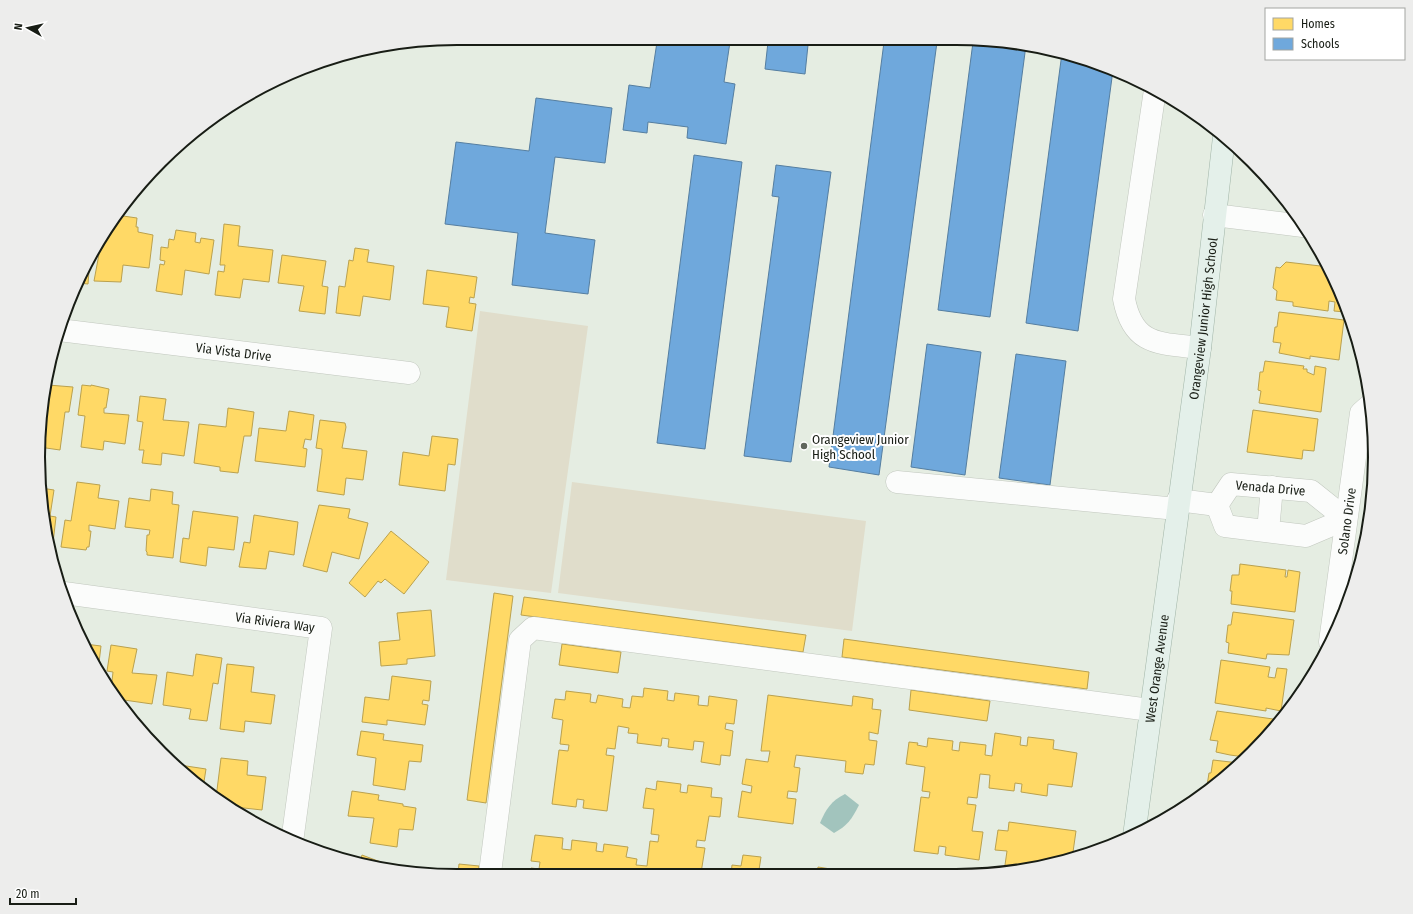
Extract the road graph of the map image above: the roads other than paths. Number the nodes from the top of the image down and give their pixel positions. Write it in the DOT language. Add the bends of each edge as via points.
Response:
graph roads {
  1 [pos="1154,96"];
  2 [pos="1223,143"];
  3 [pos="1214,215"];
  4 [pos="1297,225"];
  5 [pos="65,331"];
  6 [pos="1200,348"];
  7 [pos="409,374"];
  8 [pos="1365,410"];
  9 [pos="897,482"];
  10 [pos="1272,487"];
  11 [pos="1178,504"];
  12 [pos="1217,505"];
  13 [pos="1346,519"];
  14 [pos="1268,532"];
  15 [pos="69,594"];
  16 [pos="1332,626"];
  17 [pos="1150,710"];
  18 [pos="1135,828"];
  19 [pos="293,835"];
  20 [pos="491,869"];
  1 -- 6 [label="street" via="1124,299 1127,316 1135,329 1146,338"];
  2 -- 3 [label="main road, Orangeview Junior High School"];
  3 -- 4 [label="street"];
  3 -- 6 [label="main road, Orangeview Junior High School"];
  5 -- 7 [label="street, Via Vista Drive"];
  6 -- 11 [label="main road, Orangeview Junior High School"];
  8 -- 13 [label="street, Solano Drive" via="1361,413"];
  9 -- 11 [label="street"];
  10 -- 12 [label="street, Venada Drive" via="1231,484"];
  10 -- 13 [label="street, Venada Drive" via="1311,491"];
  10 -- 14 [label="street"];
  11 -- 12 [label="street"];
  11 -- 17 [label="main road, West Orange Avenue"];
  12 -- 14 [label="street" via="1225,526"];
  13 -- 14 [label="street" via="1306,536"];
  13 -- 16 [label="street, Solano Drive"];
  15 -- 19 [label="street, Via Riviera Way" via="321,628"];
  17 -- 18 [label="main road, West Orange Avenue"];
  17 -- 20 [label="street" via="533,628 520,640"];
}
